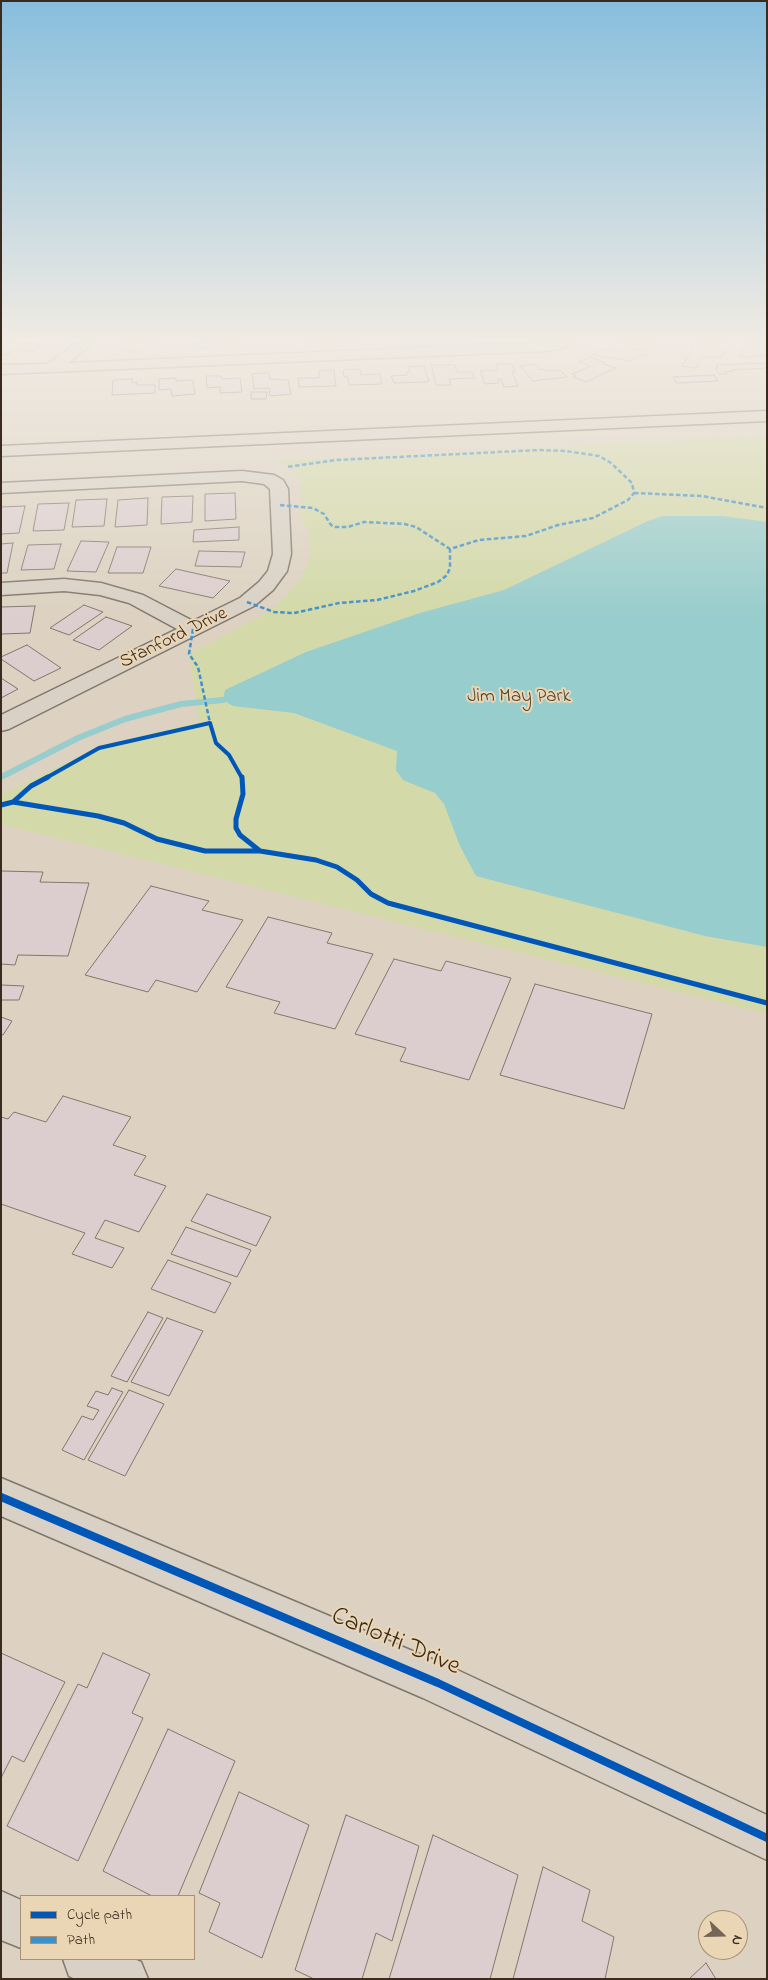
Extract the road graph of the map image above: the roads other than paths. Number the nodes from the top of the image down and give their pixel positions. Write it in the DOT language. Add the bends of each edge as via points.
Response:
graph roads {
  1 [pos="386,433"];
  2 [pos="1,451"];
  3 [pos="1,488"];
  4 [pos="1,589"];
  5 [pos="193,629"];
  6 [pos="1,724"];
  7 [pos="1,1498"];
  8 [pos="767,1838"];
  9 [pos="1,1914"];
  10 [pos="20,1924"];
  11 [pos="88,1960"];
  12 [pos="124,1979"];
  1 -- 2 [label="main road"];
  3 -- 5 [label="main road, Stanford Drive" via="256,477 277,484 282,554 277,570 266,586 247,602"];
  4 -- 5 [label="main road" via="64,585 101,589 136,599"];
  5 -- 6 [label="main road, Stanford Drive"];
  7 -- 8 [label="main road, Carlotti Drive" via="438,1683"];
  9 -- 10 [label="main road"];
  11 -- 12 [label="main road"];
}
